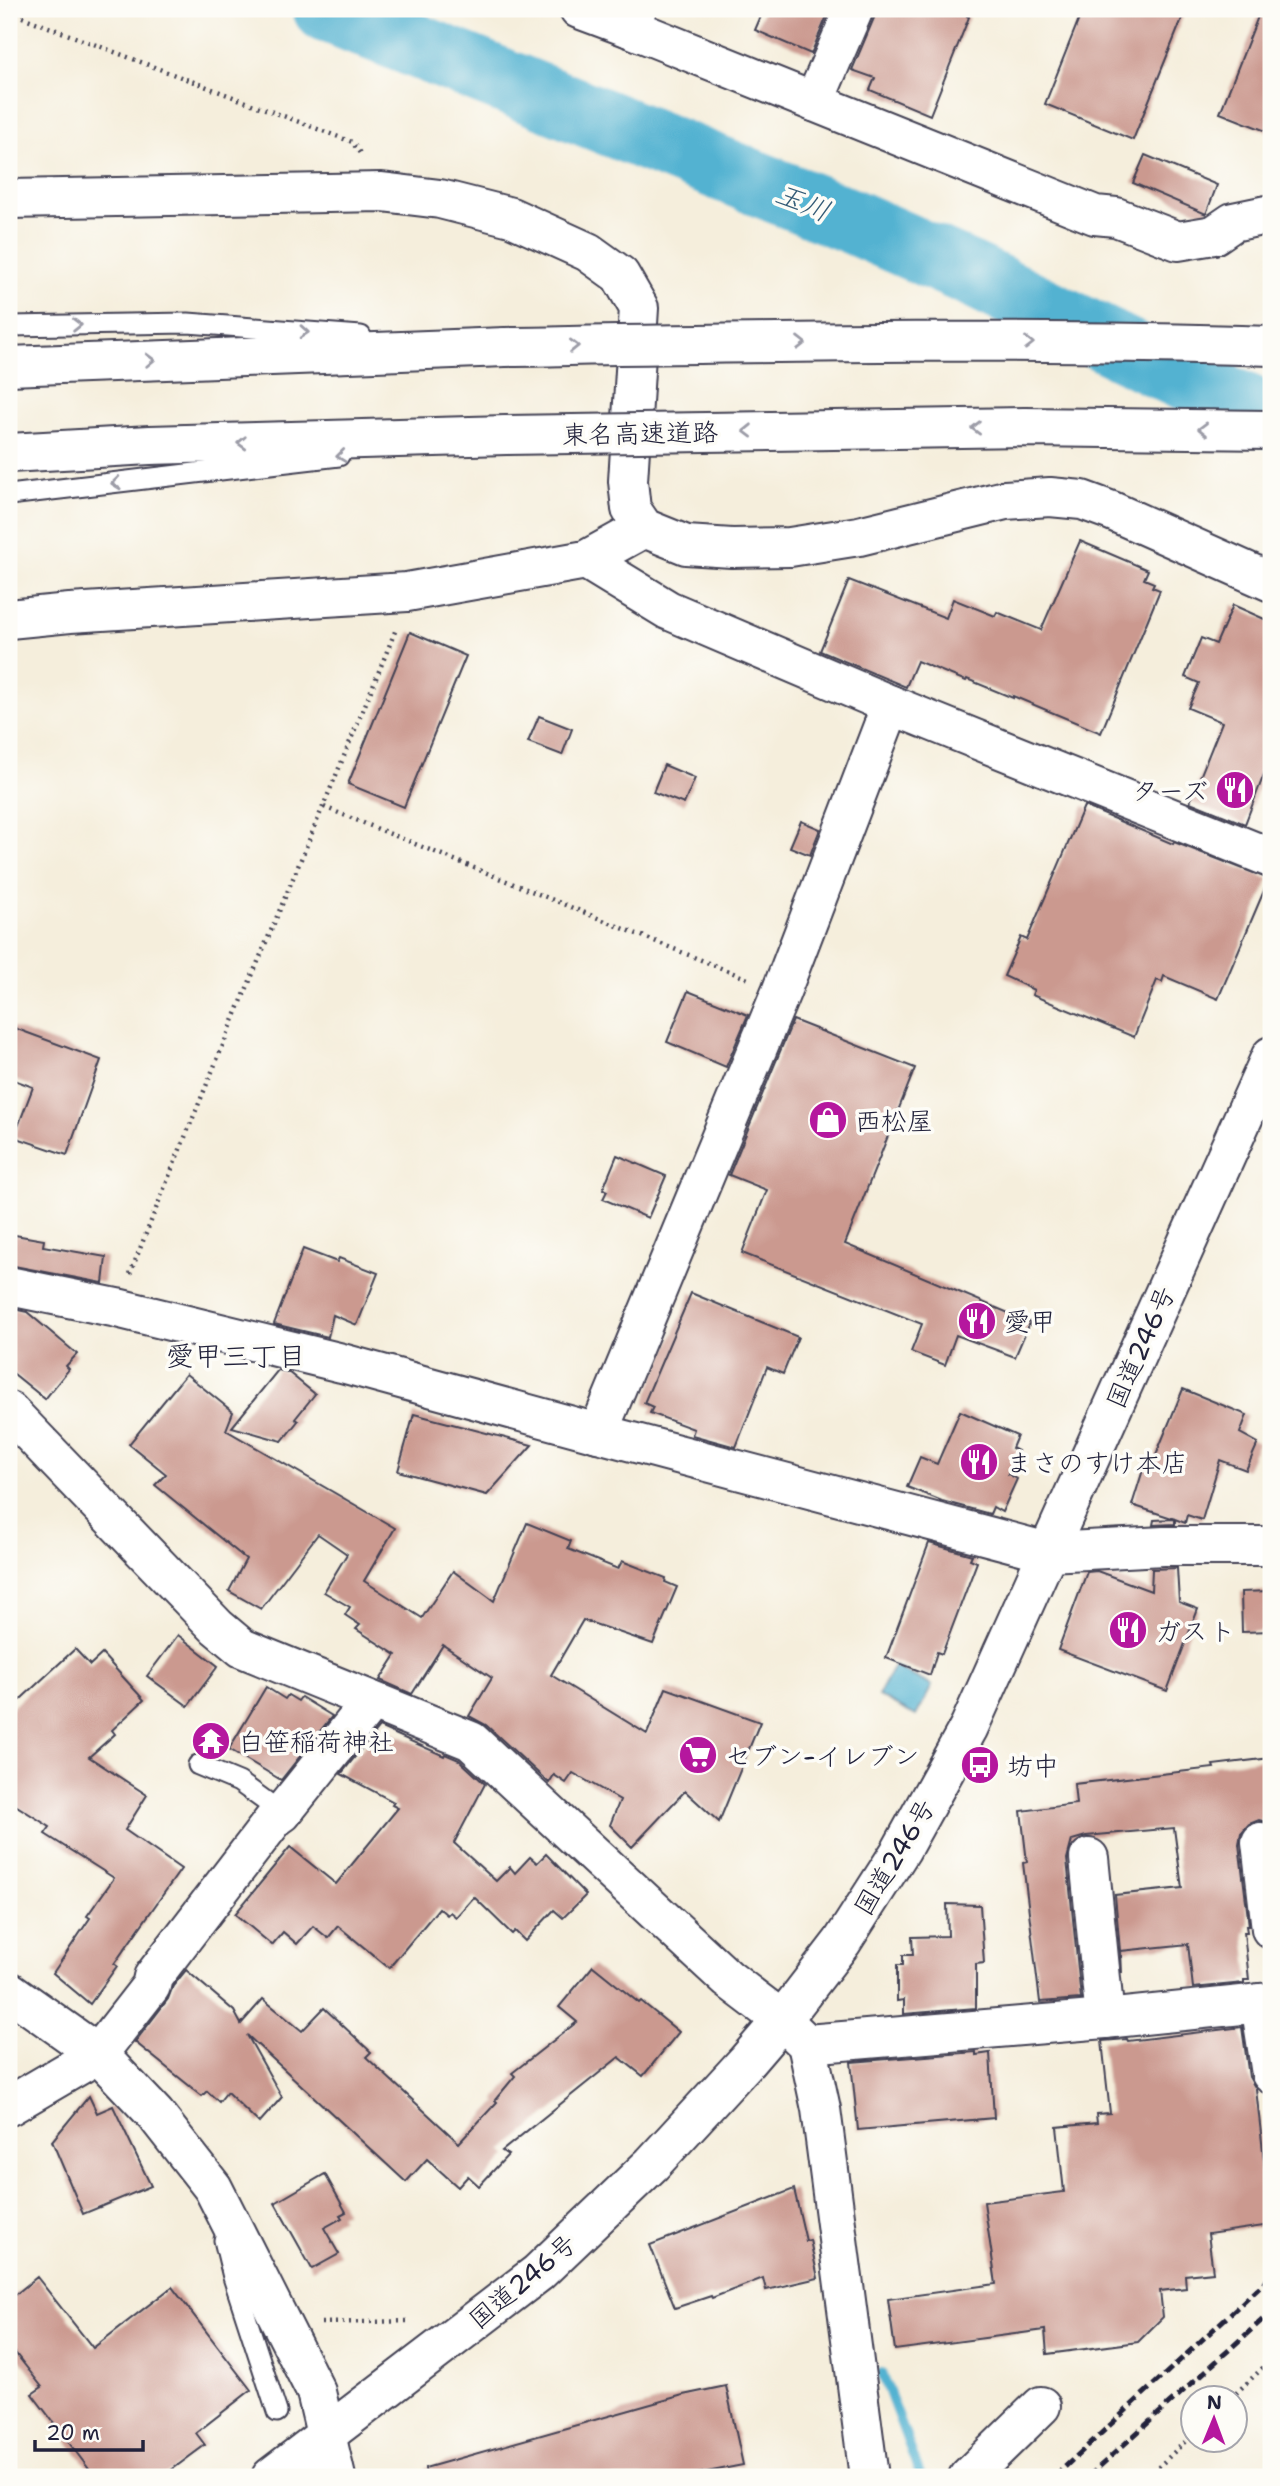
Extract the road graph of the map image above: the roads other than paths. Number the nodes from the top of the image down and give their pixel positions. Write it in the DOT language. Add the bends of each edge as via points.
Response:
graph roads {
  1 [pos="579,9"];
  2 [pos="854,9"];
  3 [pos="633,18"];
  4 [pos="814,102"];
  5 [pos="9,199"];
  6 [pos="1271,214"];
  7 [pos="9,326"];
  8 [pos="1271,346"];
  9 [pos="505,347"];
  10 [pos="9,366"];
  11 [pos="1271,430"];
  12 [pos="506,435"];
  13 [pos="9,453"];
  14 [pos="9,495"];
  15 [pos="644,528"];
  16 [pos="586,560"];
  17 [pos="1271,582"];
  18 [pos="9,619"];
  19 [pos="891,705"];
  20 [pos="1271,858"];
  21 [pos="1271,1056"];
  22 [pos="9,1286"];
  23 [pos="9,1411"];
  24 [pos="598,1433"];
  25 [pos="1271,1546"];
  26 [pos="1048,1552"];
  27 [pos="371,1702"];
  28 [pos="198,1765"];
  29 [pos="282,1813"];
  30 [pos="1261,1842"];
  31 [pos="1089,1858"];
  32 [pos="1271,1929"];
  33 [pos="9,1991"];
  34 [pos="1266,2003"];
  35 [pos="1105,2020"];
  36 [pos="795,2032"];
  37 [pos="98,2054"];
  38 [pos="1271,2074"];
  39 [pos="9,2105"];
  40 [pos="213,2188"];
  41 [pos="1041,2406"];
  42 [pos="277,2412"];
  43 [pos="327,2434"];
  44 [pos="271,2477"];
  45 [pos="335,2477"];
  46 [pos="869,2477"];
  47 [pos="968,2477"];
  1 -- 3 [label="main road"];
  2 -- 4 [label="main road"];
  3 -- 4 [label="main road"];
  4 -- 6 [label="main road" via="1095,215 1116,217 1178,241 1214,235 1233,222"];
  5 -- 15 [label="main road" via="382,192 439,199 511,217 588,252 620,275 639,308 628,481 631,509"];
  7 -- 9 [label="lane, one-way" via="188,323"];
  9 -- 8 [label="main road, one-way, bridge" via="1156,342"];
  10 -- 9 [label="main road, one-way"];
  11 -- 12 [label="main road, 東名高速道路, one-way, bridge" via="1025,427"];
  12 -- 13 [label="main road, 東名高速道路, one-way"];
  12 -- 14 [label="lane, one-way"];
  15 -- 16 [label="main road"];
  15 -- 17 [label="main road" via="687,545 790,547 859,536 1005,500 1051,497 1082,500 1112,511"];
  16 -- 18 [label="main road" via="407,592"];
  16 -- 19 [label="main road" via="668,610"];
  19 -- 20 [label="main road"];
  19 -- 24 [label="main road" via="781,992"];
  21 -- 26 [label="main road, 国道246号"];
  22 -- 24 [label="main road" via="342,1363"];
  23 -- 27 [label="main road" via="242,1648"];
  24 -- 26 [label="main road"];
  25 -- 26 [label="main road"];
  26 -- 36 [label="main road, 国道246号" via="969,1727 901,1850 842,1941"];
  27 -- 29 [label="main road"];
  27 -- 36 [label="main road" via="471,1741 728,1979"];
  28 -- 29 [label="lane" via="239,1782"];
  29 -- 37 [label="main road"];
  30 -- 32 [label="main road"];
  31 -- 35 [label="main road"];
  33 -- 37 [label="main road"];
  34 -- 35 [label="main road"];
  34 -- 38 [label="main road"];
  35 -- 36 [label="main road"];
  36 -- 43 [label="main road, 国道246号" via="746,2062 652,2164 538,2273"];
  36 -- 46 [label="main road" via="821,2109"];
  37 -- 39 [label="main road"];
  37 -- 40 [label="main road" via="155,2114"];
  40 -- 42 [label="lane" via="233,2277"];
  40 -- 43 [label="main road" via="316,2392"];
  41 -- 47 [label="main road"];
  43 -- 44 [label="main road, 国道246号"];
  43 -- 45 [label="main road"];
}
